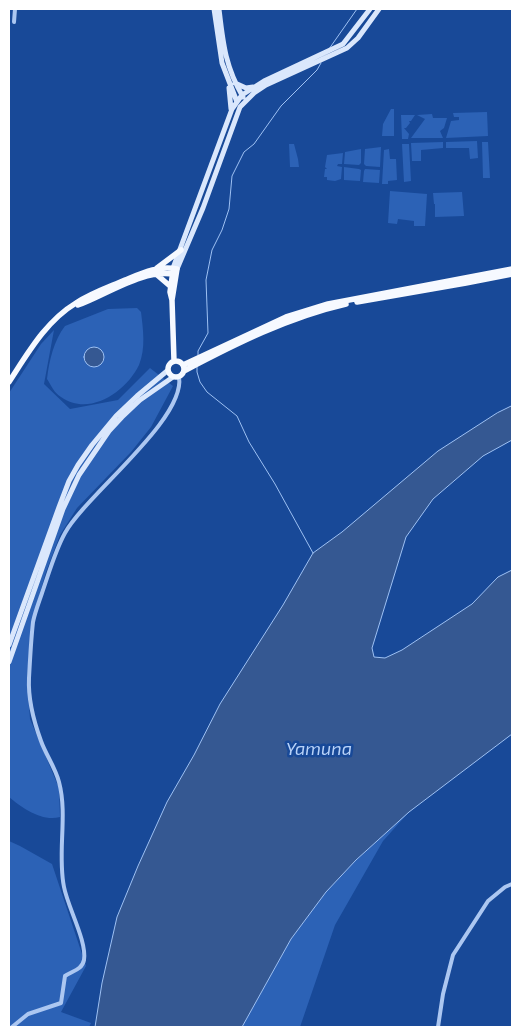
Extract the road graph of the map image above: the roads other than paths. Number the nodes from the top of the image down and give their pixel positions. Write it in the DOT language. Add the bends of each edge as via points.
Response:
graph roads {
  1 [pos="15,9"];
  2 [pos="214,9"];
  3 [pos="220,9"];
  4 [pos="370,9"];
  5 [pos="379,9"];
  6 [pos="14,22"];
  7 [pos="359,25"];
  8 [pos="364,29"];
  9 [pos="335,51"];
  10 [pos="296,68"];
  11 [pos="227,80"];
  12 [pos="235,83"];
  13 [pos="255,86"];
  14 [pos="243,98"];
  15 [pos="236,101"];
  16 [pos="240,107"];
  17 [pos="231,112"];
  18 [pos="181,250"];
  19 [pos="512,269"];
  20 [pos="156,271"];
  21 [pos="175,271"];
  22 [pos="512,274"];
  23 [pos="170,286"];
  24 [pos="172,300"];
  25 [pos="203,358"];
  26 [pos="174,361"];
  27 [pos="184,368"];
  28 [pos="168,371"];
  29 [pos="176,377"];
  30 [pos="9,382"];
  31 [pos="9,645"];
  32 [pos="9,662"];
  33 [pos="512,884"];
  34 [pos="12,1027"];
  35 [pos="438,1027"];
  1 -- 6 [label="street"];
  2 -- 11 [label="main road"];
  3 -- 12 [label="main road" via="226,60"];
  4 -- 7 [label="main road"];
  5 -- 8 [label="main road"];
  7 -- 8 [label="main road"];
  7 -- 9 [label="main road"];
  8 -- 9 [label="main road" via="347,48"];
  9 -- 10 [label="main road"];
  10 -- 13 [label="main road"];
  10 -- 14 [label="main road"];
  11 -- 15 [label="main road"];
  11 -- 17 [label="main road"];
  12 -- 13 [label="main road" via="246,88"];
  12 -- 14 [label="main road"];
  13 -- 14 [label="main road"];
  14 -- 15 [label="main road"];
  14 -- 16 [label="main road"];
  15 -- 16 [label="main road"];
  15 -- 17 [label="main road"];
  16 -- 21 [label="main road" via="200,216"];
  17 -- 18 [label="main road"];
  18 -- 20 [label="main road"];
  18 -- 21 [label="main road"];
  19 -- 25 [label="main road" via="328,304 286,317"];
  20 -- 21 [label="main road"];
  20 -- 23 [label="main road"];
  20 -- 30 [label="main road" via="68,308 41,335"];
  21 -- 23 [label="main road"];
  21 -- 24 [label="main road"];
  22 -- 25 [label="main road" via="336,306 295,319"];
  23 -- 24 [label="main road"];
  24 -- 26 [label="main road"];
  25 -- 27 [label="main road"];
  26 -- 27 [label="main road" via="180,362"];
  26 -- 28 [label="main road" via="168,366"];
  27 -- 29 [label="main road"];
  28 -- 29 [label="main road"];
  28 -- 31 [label="main road" via="116,416 78,465 59,507"];
  29 -- 32 [label="main road" via="140,400 122,417 79,475 63,509"];
  29 -- 34 [label="street" via="178,391 158,427 66,531 35,615 29,680 33,712 41,741 60,783 63,881 82,940 84,958 80,968 65,976 61,1003 28,1014"];
  33 -- 35 [label="street" via="488,901 453,955"];
}
